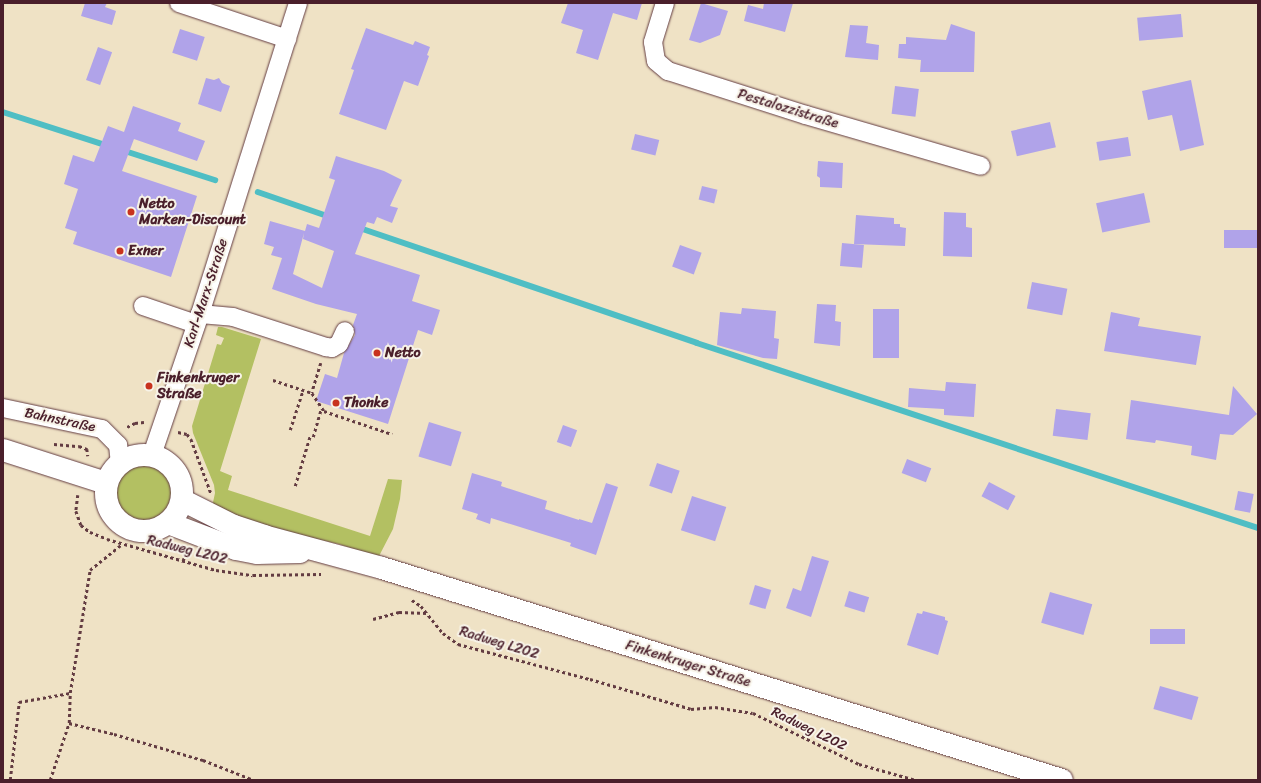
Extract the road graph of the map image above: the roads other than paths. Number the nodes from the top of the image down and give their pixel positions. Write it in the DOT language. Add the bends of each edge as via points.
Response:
graph roads {
  1 [pos="179,3"];
  2 [pos="298,3"];
  3 [pos="665,3"];
  4 [pos="287,40"];
  5 [pos="981,166"];
  6 [pos="143,306"];
  7 [pos="198,319"];
  8 [pos="345,331"];
  9 [pos="3,408"];
  10 [pos="3,450"];
  11 [pos="152,455"];
  12 [pos="120,462"];
  13 [pos="106,483"];
  14 [pos="182,500"];
  15 [pos="168,522"];
  16 [pos="314,549"];
  17 [pos="1062,780"];
  1 -- 4 [label="street"];
  2 -- 4 [label="street, Karl-Marx-Straße"];
  3 -- 5 [label="street, Pestalozzistraße" via="653,42 656,60 668,71 806,115"];
  4 -- 7 [label="street, Karl-Marx-Straße"];
  6 -- 7 [label="street"];
  7 -- 8 [label="street" via="233,317 332,348 339,344"];
  7 -- 11 [label="street, Karl-Marx-Straße"];
  9 -- 12 [label="street, Bahnstraße" via="102,428 118,445"];
  10 -- 13 [label="main road"];
  11 -- 12 [label="main road" via="135,455"];
  11 -- 14 [label="main road" via="165,461 176,471 180,480"];
  12 -- 13 [label="main road"];
  13 -- 15 [label="main road" via="106,502 123,526 147,531 155,530"];
  14 -- 15 [label="main road" via="177,512"];
  14 -- 16 [label="main road, Finkenkruger Straße" via="234,526"];
  15 -- 16 [label="main road, Finkenkruger Straße" via="236,549 257,553 286,553"];
  16 -- 17 [label="main road, Finkenkruger Straße" via="390,570"];
}
